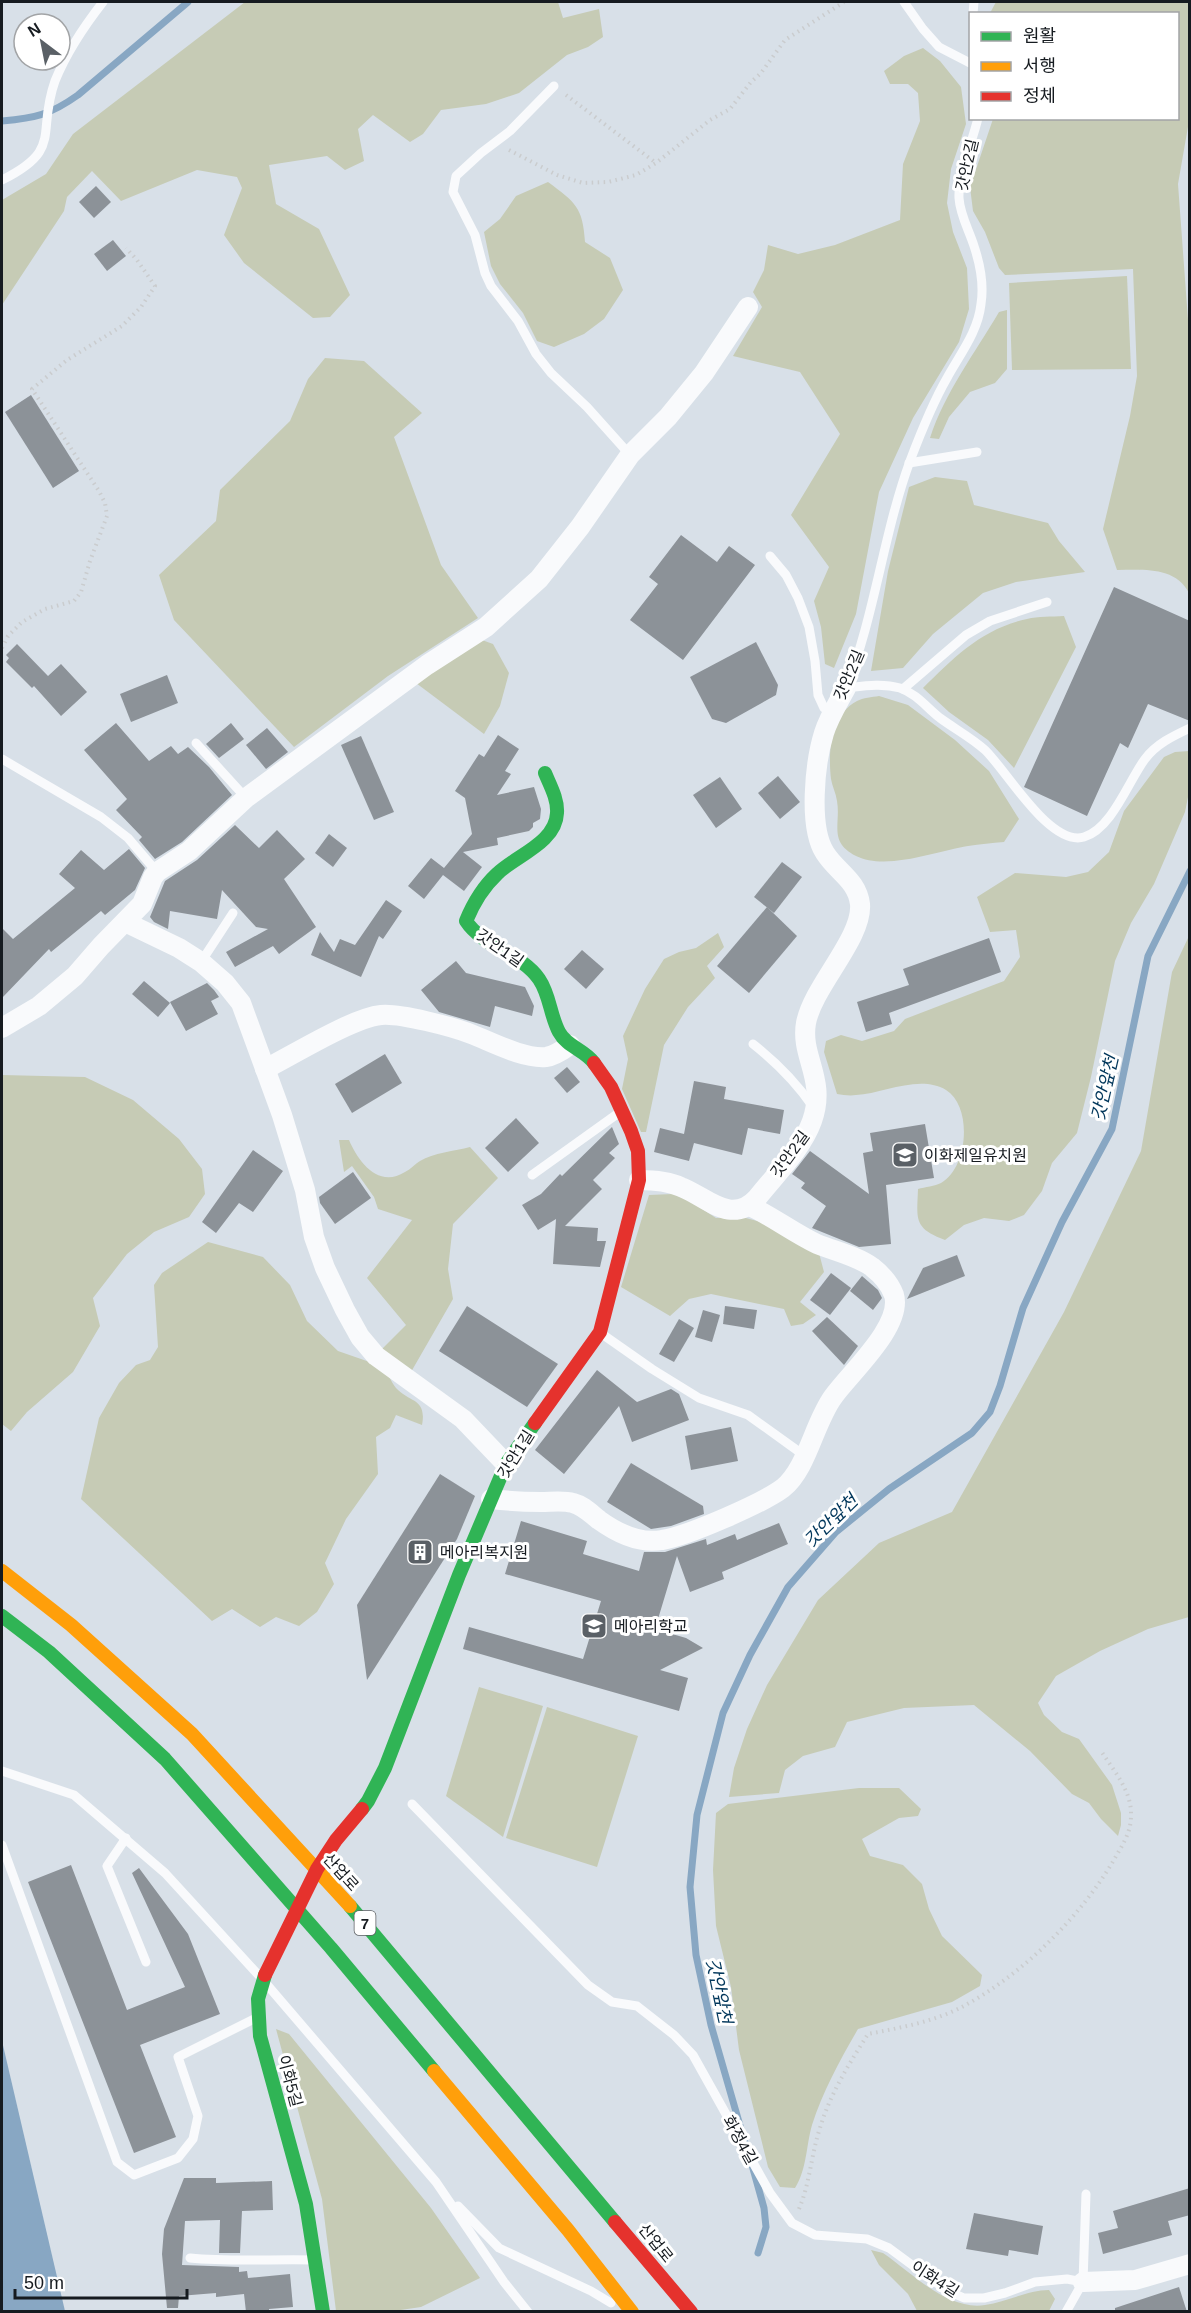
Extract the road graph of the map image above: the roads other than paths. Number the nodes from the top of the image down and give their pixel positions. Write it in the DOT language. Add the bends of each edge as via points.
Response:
graph roads {
  1 [pos="103,2"];
  2 [pos="904,2"];
  3 [pos="969,62"];
  4 [pos="554,86"];
  5 [pos="977,120"];
  6 [pos="2,180"];
  7 [pos="748,307"];
  8 [pos="977,452"];
  9 [pos="630,455"];
  10 [pos="909,463"];
  11 [pos="770,556"];
  12 [pos="1047,602"];
  13 [pos="846,688"];
  14 [pos="903,689"];
  15 [pos="832,713"];
  16 [pos="1190,728"];
  17 [pos="196,743"];
  18 [pos="2,759"];
  19 [pos="545,773"];
  20 [pos="246,798"];
  21 [pos="157,872"];
  22 [pos="233,913"];
  23 [pos="125,922"];
  24 [pos="201,962"];
  25 [pos="2,1028"];
  26 [pos="753,1044"];
  27 [pos="570,1045"];
  28 [pos="265,1069"];
  29 [pos="622,1111"];
  30 [pos="815,1111"];
  31 [pos="532,1175"];
  32 [pos="639,1180"];
  33 [pos="750,1206"];
  34 [pos="600,1332"];
  35 [pos="805,1456"];
  36 [pos="506,1464"];
  37 [pos="491,1499"];
  38 [pos="2,1571"];
  39 [pos="2,1616"];
  40 [pos="2,1771"];
  41 [pos="412,1804"];
  42 [pos="126,1838"];
  43 [pos="2,1845"];
  44 [pos="317,1869"];
  45 [pos="298,1909"];
  46 [pos="146,1962"];
  47 [pos="263,1980"];
  48 [pos="258,2017"];
  49 [pos="436,2182"];
  50 [pos="1086,2194"];
  51 [pos="792,2223"];
  52 [pos="190,2258"];
  53 [pos="315,2260"];
  54 [pos="1190,2264"];
  55 [pos="1083,2282"];
  56 [pos="323,2312"];
  57 [pos="528,2312"];
  58 [pos="623,2312"];
  59 [pos="632,2312"];
  60 [pos="691,2312"];
  61 [pos="1066,2312"];
  1 -- 6 [label="lane" via="56,80 39,154 24,169"];
  2 -- 3 [label="lane" via="939,47"];
  4 -- 9 [label="lane" via="510,131 456,176 453,192 475,235 491,286 518,321 536,354"];
  5 -- 10 [label="lane, 갓안2길" via="959,199 981,275 981,304 966,347 946,378"];
  7 -- 9 [label="street" via="704,373"];
  8 -- 10 [label="lane"];
  9 -- 20 [label="street" via="539,579 486,627 427,664"];
  10 -- 13 [label="lane, 갓안2길" via="864,636"];
  11 -- 15 [label="lane" via="798,598 809,627 818,695 824,708"];
  12 -- 14 [label="lane" via="990,621 966,634"];
  13 -- 14 [label="lane" via="871,685"];
  13 -- 15 [label="street, 갓안2길"];
  14 -- 16 [label="lane" via="984,749 1029,805 1071,838 1085,837 1101,826 1146,758 1168,738"];
  15 -- 30 [label="street, 갓안2길" via="818,762 816,825 819,843 848,877 860,906 858,924 806,1022 818,1084"];
  17 -- 20 [label="lane"];
  18 -- 21 [label="lane" via="100,817 128,838"];
  19 -- 27 [label="main road, 갓안1길" via="558,815 555,826 535,847 496,874 470,909 466,921 472,930 539,979 560,1032"];
  20 -- 21 [label="street" via="189,851"];
  21 -- 23 [label="street" via="142,904"];
  22 -- 24 [label="lane"];
  23 -- 24 [label="street"];
  23 -- 25 [label="street" via="75,976 39,1006"];
  24 -- 28 [label="street" via="240,1003"];
  26 -- 30 [label="lane" via="778,1063"];
  27 -- 28 [label="street" via="546,1057 533,1055 468,1032 381,1015 339,1031"];
  27 -- 29 [label="main road, 갓안1길" via="591,1059"];
  28 -- 36 [label="street" via="305,1190 314,1237 330,1279 360,1337 376,1356 463,1419"];
  29 -- 31 [label="lane"];
  29 -- 32 [label="main road, 갓안1길" via="638,1151"];
  30 -- 33 [label="street, 갓안2길" via="806,1136"];
  32 -- 33 [label="street" via="682,1186 730,1210"];
  32 -- 34 [label="main road, 갓안1길"];
  33 -- 35 [label="street" via="817,1243 870,1265 884,1278 896,1307 891,1322 832,1399"];
  34 -- 35 [label="lane" via="699,1398 748,1415"];
  34 -- 36 [label="main road, 갓안1길"];
  35 -- 37 [label="street" via="800,1470 784,1488 661,1541 639,1540 618,1532 571,1502"];
  36 -- 37 [label="main road, 갓안1길"];
  37 -- 44 [label="main road, 갓안1길" via="385,1768 368,1801"];
  38 -- 44 [label="main road, 산업로 / 7" via="71,1625 192,1734"];
  39 -- 45 [label="main road" via="49,1652 165,1759"];
  40 -- 42 [label="lane" via="74,1796"];
  41 -- 51 [label="lane, 화정4길" via="588,1985 612,2002 637,2006 693,2055 770,2193"];
  42 -- 46 [label="lane" via="107,1866"];
  42 -- 47 [label="lane" via="165,1873"];
  43 -- 48 [label="lane" via="117,2162 134,2175 178,2158 193,2139 198,2116 178,2057"];
  44 -- 45 [label="main road, 이화5길"];
  44 -- 60 [label="main road, 산업로 / 7"];
  45 -- 47 [label="main road, 이화5길"];
  45 -- 59 [label="main road"];
  47 -- 48 [label="main road, 이화5길"];
  47 -- 49 [label="lane"];
  48 -- 53 [label="main road, 이화5길" via="306,2204"];
  49 -- 57 [label="lane"];
  49 -- 58 [label="lane" via="499,2248 591,2290"];
  50 -- 55 [label="lane"];
  51 -- 55 [label="lane, 이화4길" via="815,2235 867,2239 889,2248 946,2290 964,2298 994,2296 1035,2282"];
  52 -- 53 [label="lane"];
  53 -- 56 [label="main road, 이화5길"];
  54 -- 55 [label="street, 이화4길" via="1135,2280"];
  55 -- 61 [label="lane"];
}
